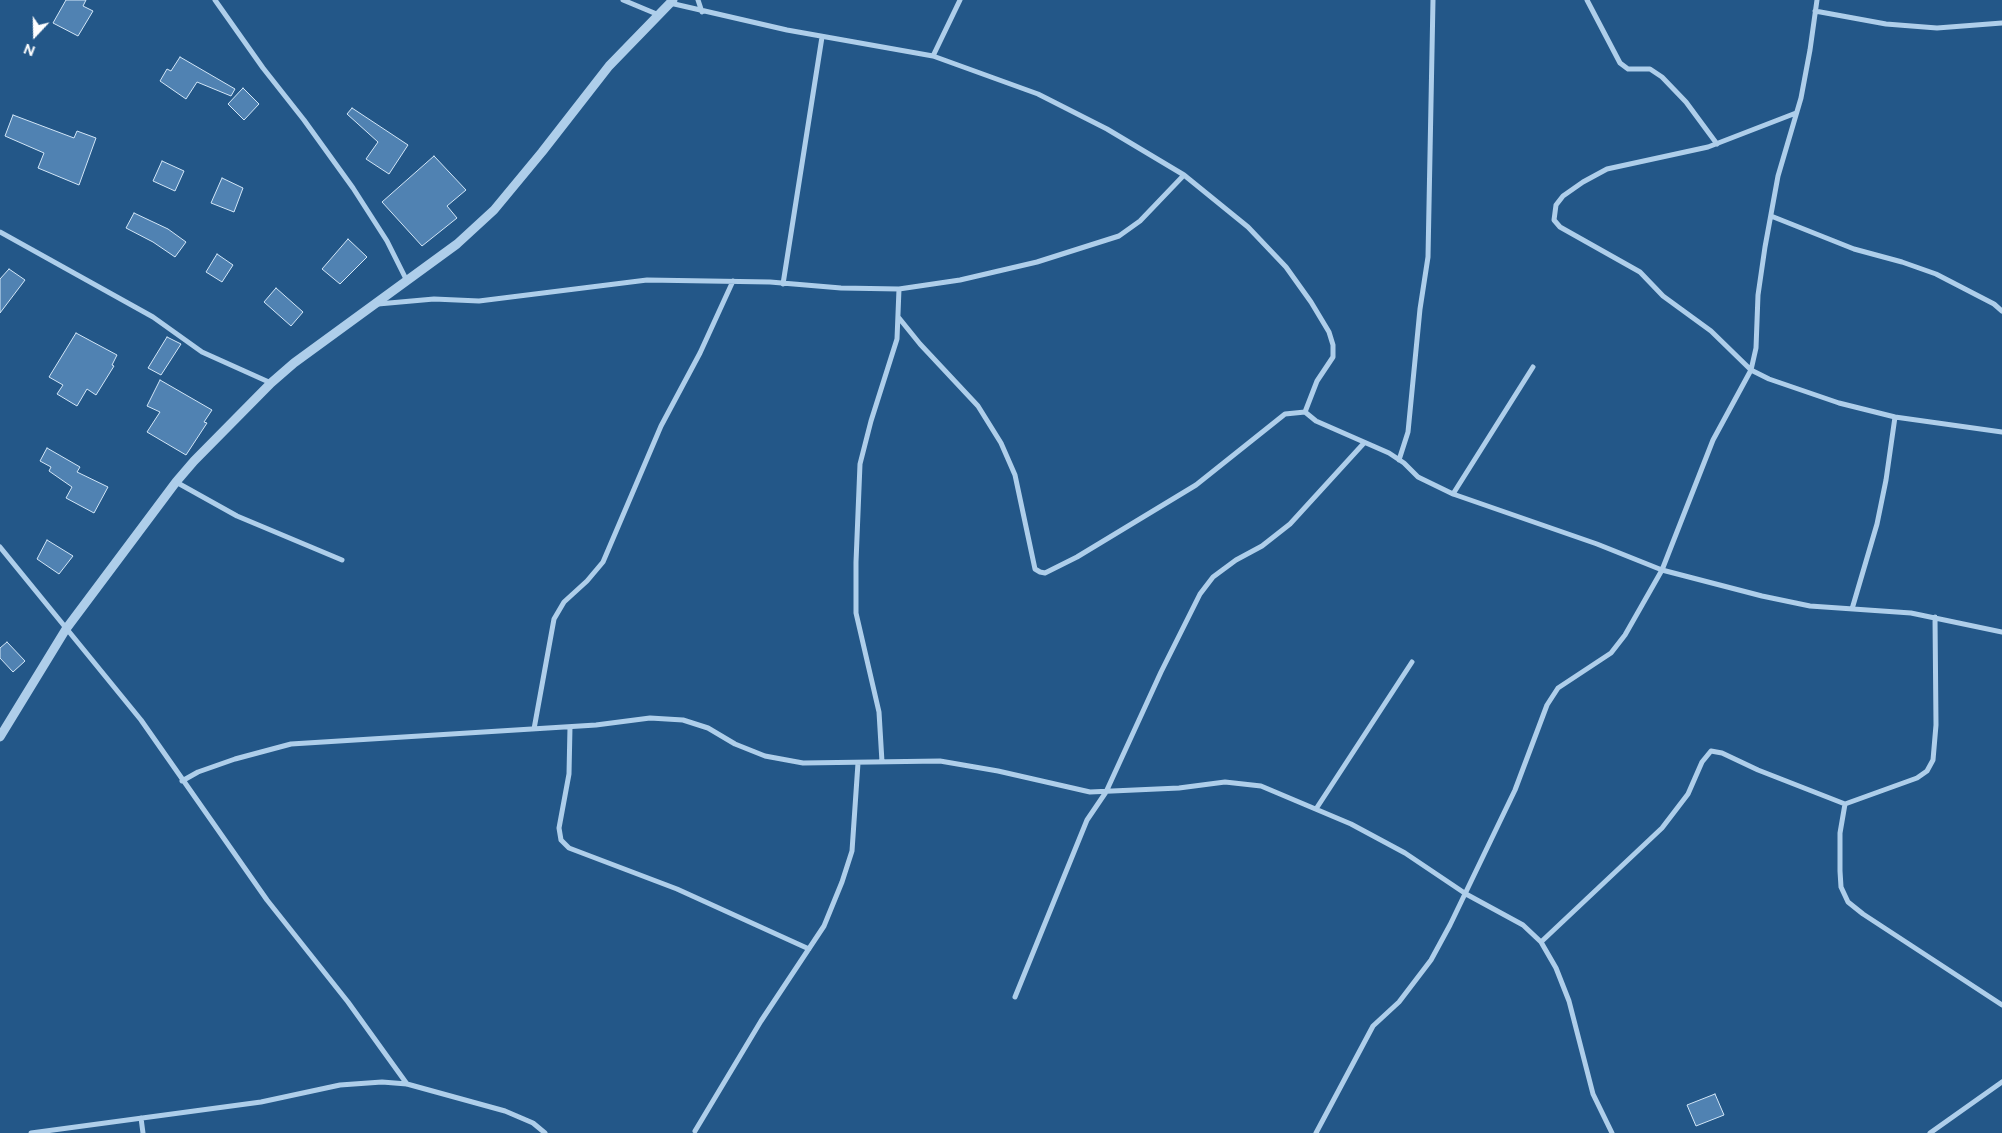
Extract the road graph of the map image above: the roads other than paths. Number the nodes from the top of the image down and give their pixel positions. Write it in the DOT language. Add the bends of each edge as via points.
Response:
graph roads {
  1 [pos="215,0"];
  2 [pos="623,0"];
  3 [pos="698,0"];
  4 [pos="960,0"];
  5 [pos="1433,0"];
  6 [pos="1587,0"];
  7 [pos="1817,0"];
  8 [pos="672,2"];
  9 [pos="1815,11"];
  10 [pos="702,12"];
  11 [pos="659,14"];
  12 [pos="2002,23"];
  13 [pos="822,37"];
  14 [pos="934,56"];
  15 [pos="1796,113"];
  16 [pos="1717,144"];
  17 [pos="1184,175"];
  18 [pos="1771,216"];
  19 [pos="0,232"];
  20 [pos="406,280"];
  21 [pos="733,282"];
  22 [pos="783,284"];
  23 [pos="898,289"];
  24 [pos="371,305"];
  25 [pos="2002,311"];
  26 [pos="899,318"];
  27 [pos="1533,367"];
  28 [pos="1751,370"];
  29 [pos="271,383"];
  30 [pos="1305,412"];
  31 [pos="1895,417"];
  32 [pos="2002,432"];
  33 [pos="1364,443"];
  34 [pos="1399,460"];
  35 [pos="176,482"];
  36 [pos="1453,494"];
  37 [pos="0,547"];
  38 [pos="342,560"];
  39 [pos="1662,570"];
  40 [pos="1852,609"];
  41 [pos="1935,617"];
  42 [pos="66,629"];
  43 [pos="2002,632"];
  44 [pos="1412,662"];
  45 [pos="570,727"];
  46 [pos="534,729"];
  47 [pos="0,737"];
  48 [pos="882,762"];
  49 [pos="858,763"];
  50 [pos="182,780"];
  51 [pos="1106,792"];
  52 [pos="1845,804"];
  53 [pos="1316,808"];
  54 [pos="1466,894"];
  55 [pos="1542,942"];
  56 [pos="809,949"];
  57 [pos="1015,997"];
  58 [pos="2002,1005"];
  59 [pos="2002,1082"];
  60 [pos="407,1084"];
  61 [pos="141,1118"];
  62 [pos="695,1131"];
  63 [pos="31,1133"];
  64 [pos="142,1133"];
  65 [pos="544,1133"];
  66 [pos="1316,1133"];
  67 [pos="1612,1133"];
  68 [pos="1930,1133"];
  1 -- 20 [label="street" via="353,188 387,242"];
  2 -- 11 [label="street"];
  3 -- 10 [label="street"];
  4 -- 14 [label="street"];
  5 -- 34 [label="street" via="1428,257 1408,432"];
  6 -- 16 [label="street" via="1620,63 1628,69 1650,69 1662,77 1686,102"];
  7 -- 9 [label="street"];
  8 -- 10 [label="street"];
  8 -- 11 [label="street"];
  9 -- 12 [label="street" via="1886,24 1937,28"];
  9 -- 15 [label="street"];
  10 -- 13 [label="street"];
  11 -- 20 [label="street" via="609,66 494,210 457,244"];
  13 -- 14 [label="street"];
  13 -- 22 [label="street"];
  14 -- 17 [label="street" via="1038,94"];
  15 -- 16 [label="street"];
  15 -- 18 [label="street" via="1778,176"];
  16 -- 28 [label="street" via="1607,169 1563,196 1556,205 1554,220 1560,227 1640,272 1663,296 1711,331"];
  17 -- 23 [label="street" via="1140,221 1119,236 1037,262 960,280"];
  17 -- 30 [label="street" via="1248,227 1286,267 1329,332 1332,357 1317,381"];
  18 -- 25 [label="street" via="1854,249 1936,274"];
  18 -- 28 [label="street" via="1758,295 1756,348"];
  19 -- 29 [label="street" via="153,317 202,352"];
  20 -- 24 [label="street"];
  21 -- 22 [label="street"];
  21 -- 24 [label="street" via="647,280 478,301 434,300"];
  21 -- 46 [label="street" via="700,353 660,426 603,562 564,602 554,619"];
  22 -- 23 [label="street"];
  23 -- 26 [label="street"];
  24 -- 29 [label="street"];
  26 -- 30 [label="street" via="978,406 1002,442 1016,476 1035,569 1040,572 1045,573 1078,557 1196,485 1285,414"];
  26 -- 48 [label="street" via="897,339 860,464 856,545 856,613 879,712"];
  27 -- 36 [label="street"];
  28 -- 31 [label="street" via="1831,401"];
  28 -- 39 [label="street" via="1713,440"];
  29 -- 35 [label="street"];
  30 -- 33 [label="street" via="1316,421"];
  31 -- 32 [label="street"];
  31 -- 40 [label="street" via="1877,524"];
  33 -- 34 [label="street"];
  33 -- 51 [label="street" via="1290,524 1213,577 1200,594 1160,672"];
  34 -- 36 [label="street" via="1418,477"];
  35 -- 38 [label="street" via="237,516"];
  35 -- 42 [label="street"];
  36 -- 39 [label="street"];
  37 -- 42 [label="street"];
  39 -- 40 [label="street" via="1810,606"];
  39 -- 54 [label="street" via="1625,635 1611,653 1558,688 1547,705 1515,790"];
  40 -- 41 [label="street" via="1890,610"];
  41 -- 43 [label="street"];
  41 -- 52 [label="street" via="1933,760 1927,771 1917,778"];
  42 -- 47 [label="street"];
  42 -- 50 [label="street" via="141,720"];
  44 -- 53 [label="street"];
  45 -- 46 [label="street"];
  45 -- 49 [label="street" via="650,718 683,720 708,728 765,756 803,763"];
  45 -- 56 [label="street" via="569,774 559,828 560,840 569,848 676,889"];
  46 -- 50 [label="street" via="291,744 235,759"];
  48 -- 49 [label="street"];
  48 -- 51 [label="street" via="940,761 1070,788"];
  49 -- 56 [label="street" via="852,851 824,926"];
  50 -- 60 [label="street" via="267,900 348,1002"];
  51 -- 53 [label="street" via="1225,782 1261,786"];
  51 -- 57 [label="street" via="1086,820"];
  52 -- 55 [label="street" via="1711,751 1702,762 1688,794 1662,828"];
  52 -- 58 [label="street" via="1840,833 1840,871 1841,887 1848,902"];
  53 -- 54 [label="street" via="1405,853"];
  54 -- 55 [label="street" via="1523,925"];
  54 -- 66 [label="street" via="1431,960 1399,1002 1373,1026"];
  55 -- 67 [label="street" via="1560,976 1580,1053"];
  56 -- 62 [label="street"];
  59 -- 68 [label="street"];
  60 -- 61 [label="street" via="340,1085 261,1102"];
  60 -- 65 [label="street" via="505,1111 533,1123"];
  61 -- 63 [label="street"];
  61 -- 64 [label="street"];
}
